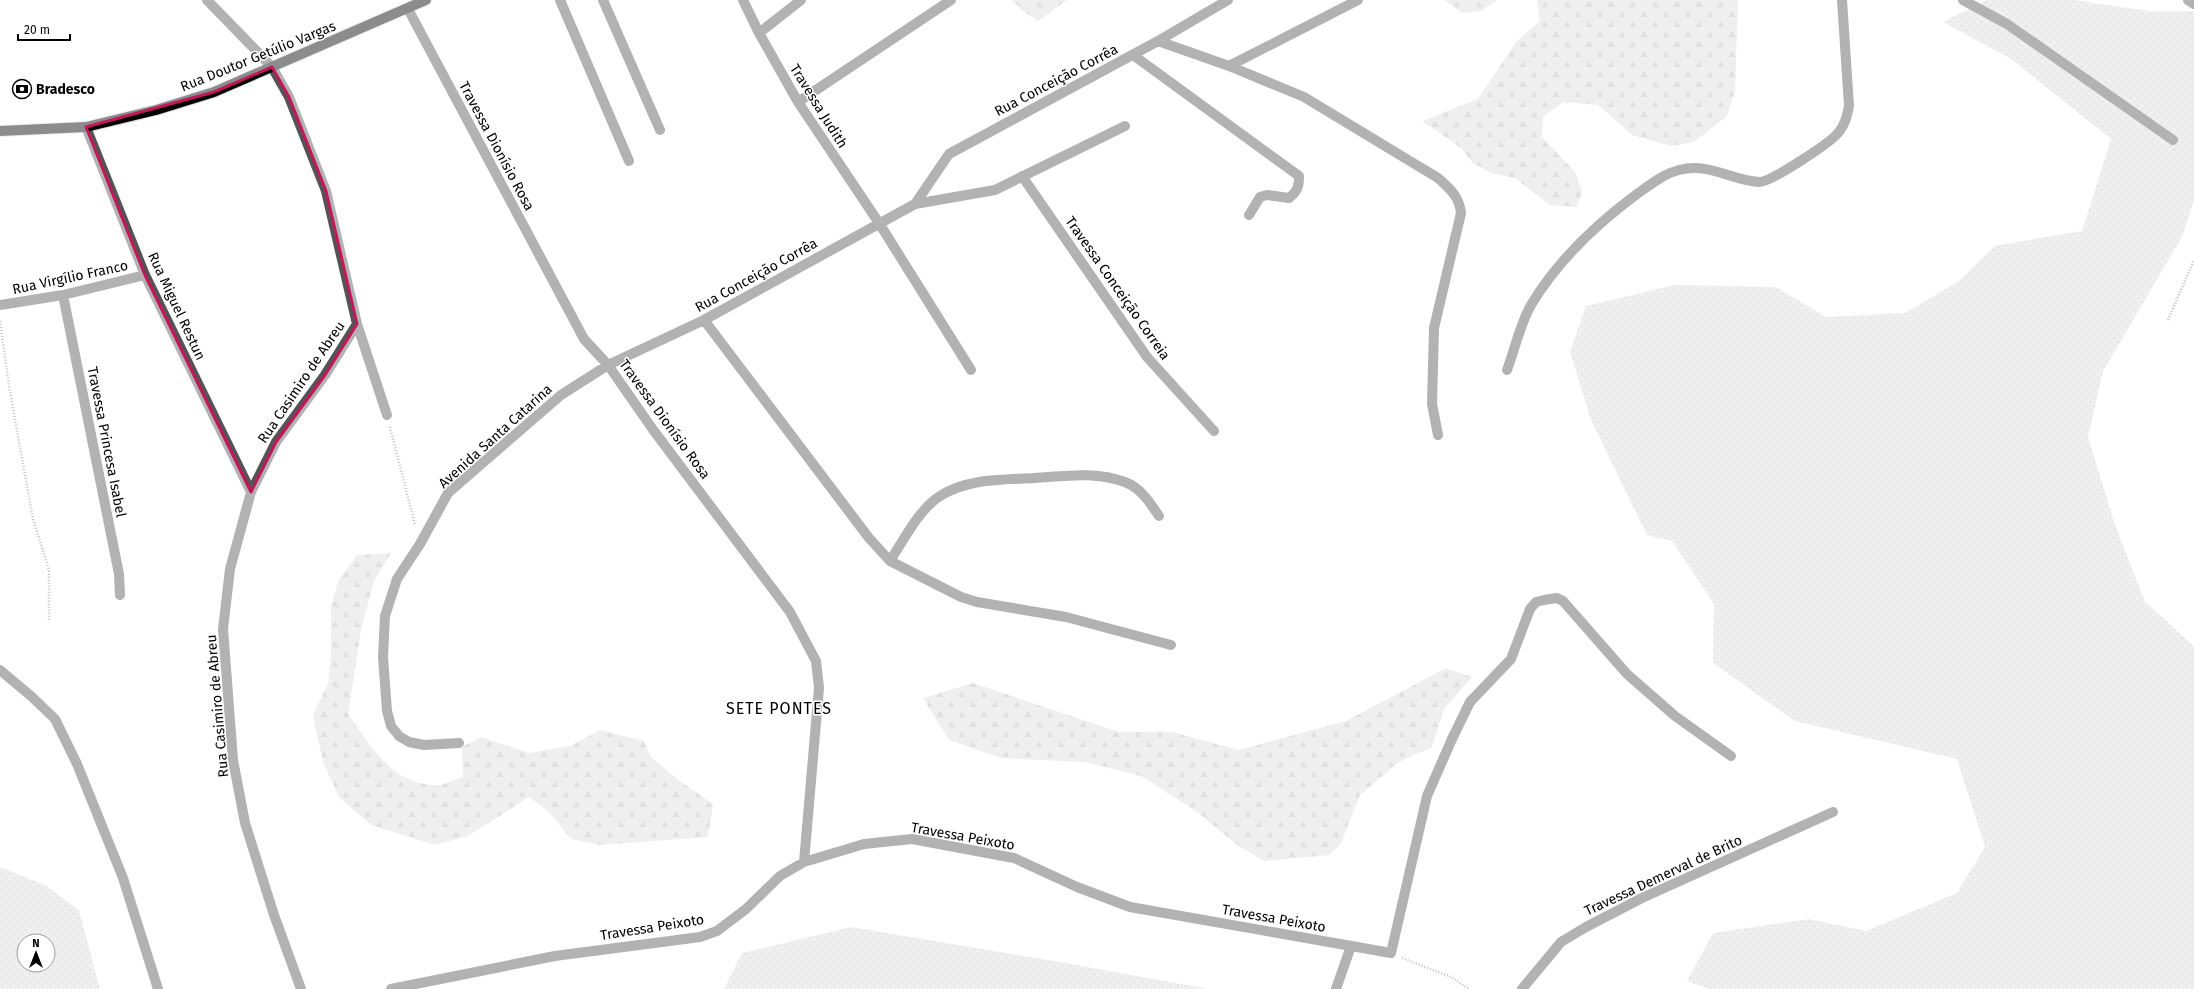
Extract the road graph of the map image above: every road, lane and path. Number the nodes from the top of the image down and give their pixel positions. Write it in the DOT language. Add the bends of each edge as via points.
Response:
graph roads {
  1 [pos="207,0"];
  2 [pos="426,0"];
  3 [pos="560,0"];
  4 [pos="604,0"];
  5 [pos="743,0"];
  6 [pos="801,0"];
  7 [pos="951,0"];
  8 [pos="1228,0"];
  9 [pos="1358,0"];
  10 [pos="1842,0"];
  11 [pos="1963,0"];
  12 [pos="2188,0"];
  13 [pos="2194,4"];
  14 [pos="408,8"];
  15 [pos="759,33"];
  16 [pos="1158,41"];
  17 [pos="1133,55"];
  18 [pos="1229,66"];
  19 [pos="272,68"];
  20 [pos="798,102"];
  21 [pos="1125,126"];
  22 [pos="86,127"];
  23 [pos="660,130"];
  24 [pos="0,131"];
  25 [pos="2172,140"];
  26 [pos="629,161"];
  27 [pos="1022,176"];
  28 [pos="915,204"];
  29 [pos="1249,215"];
  30 [pos="879,223"];
  31 [pos="2194,260"];
  32 [pos="145,275"];
  33 [pos="63,295"];
  34 [pos="0,305"];
  35 [pos="704,320"];
  36 [pos="2168,320"];
  37 [pos="0,321"];
  38 [pos="357,324"];
  39 [pos="608,365"];
  40 [pos="971,370"];
  41 [pos="1507,370"];
  42 [pos="387,415"];
  43 [pos="1214,431"];
  44 [pos="1438,435"];
  45 [pos="250,492"];
  46 [pos="1159,516"];
  47 [pos="420,544"];
  48 [pos="890,560"];
  49 [pos="120,595"];
  50 [pos="49,620"];
  51 [pos="1171,645"];
  52 [pos="0,670"];
  53 [pos="459,743"];
  54 [pos="1730,756"];
  55 [pos="1833,812"];
  56 [pos="804,862"];
  57 [pos="1352,946"];
  58 [pos="1391,953"];
  59 [pos="158,989"];
  60 [pos="301,989"];
  61 [pos="391,989"];
  62 [pos="1336,989"];
  63 [pos="1469,989"];
  64 [pos="1522,989"];
  1 -- 19 [label="street, Rua Casimiro de Abreu"];
  2 -- 14 [label="main road, Rua Doutor Getúlio Vargas"];
  3 -- 26 [label="street"];
  4 -- 23 [label="street"];
  5 -- 15 [label="street, Travessa Judith"];
  6 -- 15 [label="street"];
  7 -- 20 [label="street"];
  8 -- 16 [label="street, Rua Conceição Corrêa"];
  9 -- 18 [label="street"];
  10 -- 41 [label="street" via="1849,106 1845,122 1837,134 1782,173 1760,182 1704,169 1680,170 1662,177 1610,214 1551,274 1530,306"];
  11 -- 25 [label="street" via="2007,24"];
  12 -- 13 [label="street"];
  14 -- 19 [label="main road, Rua Doutor Getúlio Vargas"];
  14 -- 39 [label="street, Travessa Dionísio Rosa" via="584,339"];
  15 -- 20 [label="street, Travessa Judith"];
  16 -- 17 [label="street, Rua Conceição Corrêa"];
  16 -- 18 [label="street"];
  17 -- 28 [label="street, Rua Conceição Corrêa" via="949,154"];
  17 -- 29 [label="street" via="1299,176 1299,186 1289,198 1267,195 1260,197"];
  18 -- 44 [label="street" via="1304,97 1438,178 1454,192 1460,202 1461,213 1434,328 1432,404"];
  19 -- 22 [label="main road, Rua Doutor Getúlio Vargas" via="214,92 156,110"];
  19 -- 38 [label="street, Rua Casimiro de Abreu" via="289,97 326,191"];
  20 -- 30 [label="street, Travessa Judith"];
  21 -- 27 [label="street, Rua Conceição Corrêa"];
  22 -- 24 [label="main road, Rua Doutor Getúlio Vargas"];
  22 -- 32 [label="street, Rua Miguel Restun"];
  27 -- 28 [label="street, Rua Conceição Corrêa" via="995,190"];
  27 -- 43 [label="street, Travessa Conceição Correia" via="1147,357"];
  28 -- 30 [label="street, Rua Conceição Corrêa"];
  30 -- 35 [label="street, Rua Conceição Corrêa"];
  30 -- 40 [label="street, Travessa Judith"];
  31 -- 36 [label="path"];
  32 -- 33 [label="street, Rua Virgílio Franco"];
  32 -- 45 [label="street, Rua Miguel Restun"];
  33 -- 34 [label="street, Rua Virgílio Franco"];
  33 -- 49 [label="street, Travessa Princesa Isabel" via="119,574"];
  35 -- 39 [label="street, Rua Conceição Corrêa"];
  35 -- 48 [label="street" via="869,538"];
  37 -- 50 [label="path" via="33,519 49,570"];
  38 -- 42 [label="street, Rua Casimiro de Abreu"];
  38 -- 45 [label="street, Rua Casimiro de Abreu" via="325,375 276,442"];
  39 -- 47 [label="street, Avenida Santa Catarina" via="561,395 448,494"];
  39 -- 56 [label="street, Travessa Dionísio Rosa" via="654,431 790,612 816,660 820,688"];
  42 -- 47 [label="path"];
  45 -- 60 [label="street, Rua Casimiro de Abreu" via="230,570 223,629 233,760 245,823"];
  46 -- 48 [label="street" via="1138,489 1126,482 1104,476 1076,474 982,481 955,488 939,496 920,516"];
  47 -- 53 [label="street, Avenida Santa Catarina" via="397,579 385,616 383,657 387,710 391,726 399,736 409,742 424,745"];
  48 -- 51 [label="street" via="977,602 1066,618"];
  52 -- 59 [label="street" via="55,720 77,764 123,878"];
  54 -- 58 [label="street" via="1675,716 1627,674 1563,601 1558,598 1536,602 1530,609 1520,641 1511,659 1470,702 1427,796"];
  55 -- 64 [label="street, Travessa Demerval de Brito" via="1642,898 1586,927 1562,942"];
  56 -- 57 [label="street, Travessa Peixoto" via="864,844 912,839 1014,858 1130,907"];
  56 -- 61 [label="street, Travessa Peixoto" via="780,876 746,909 717,931 700,936 555,956"];
  57 -- 58 [label="street, Travessa Peixoto"];
  57 -- 62 [label="street"];
  58 -- 63 [label="path" via="1451,977"];
}
